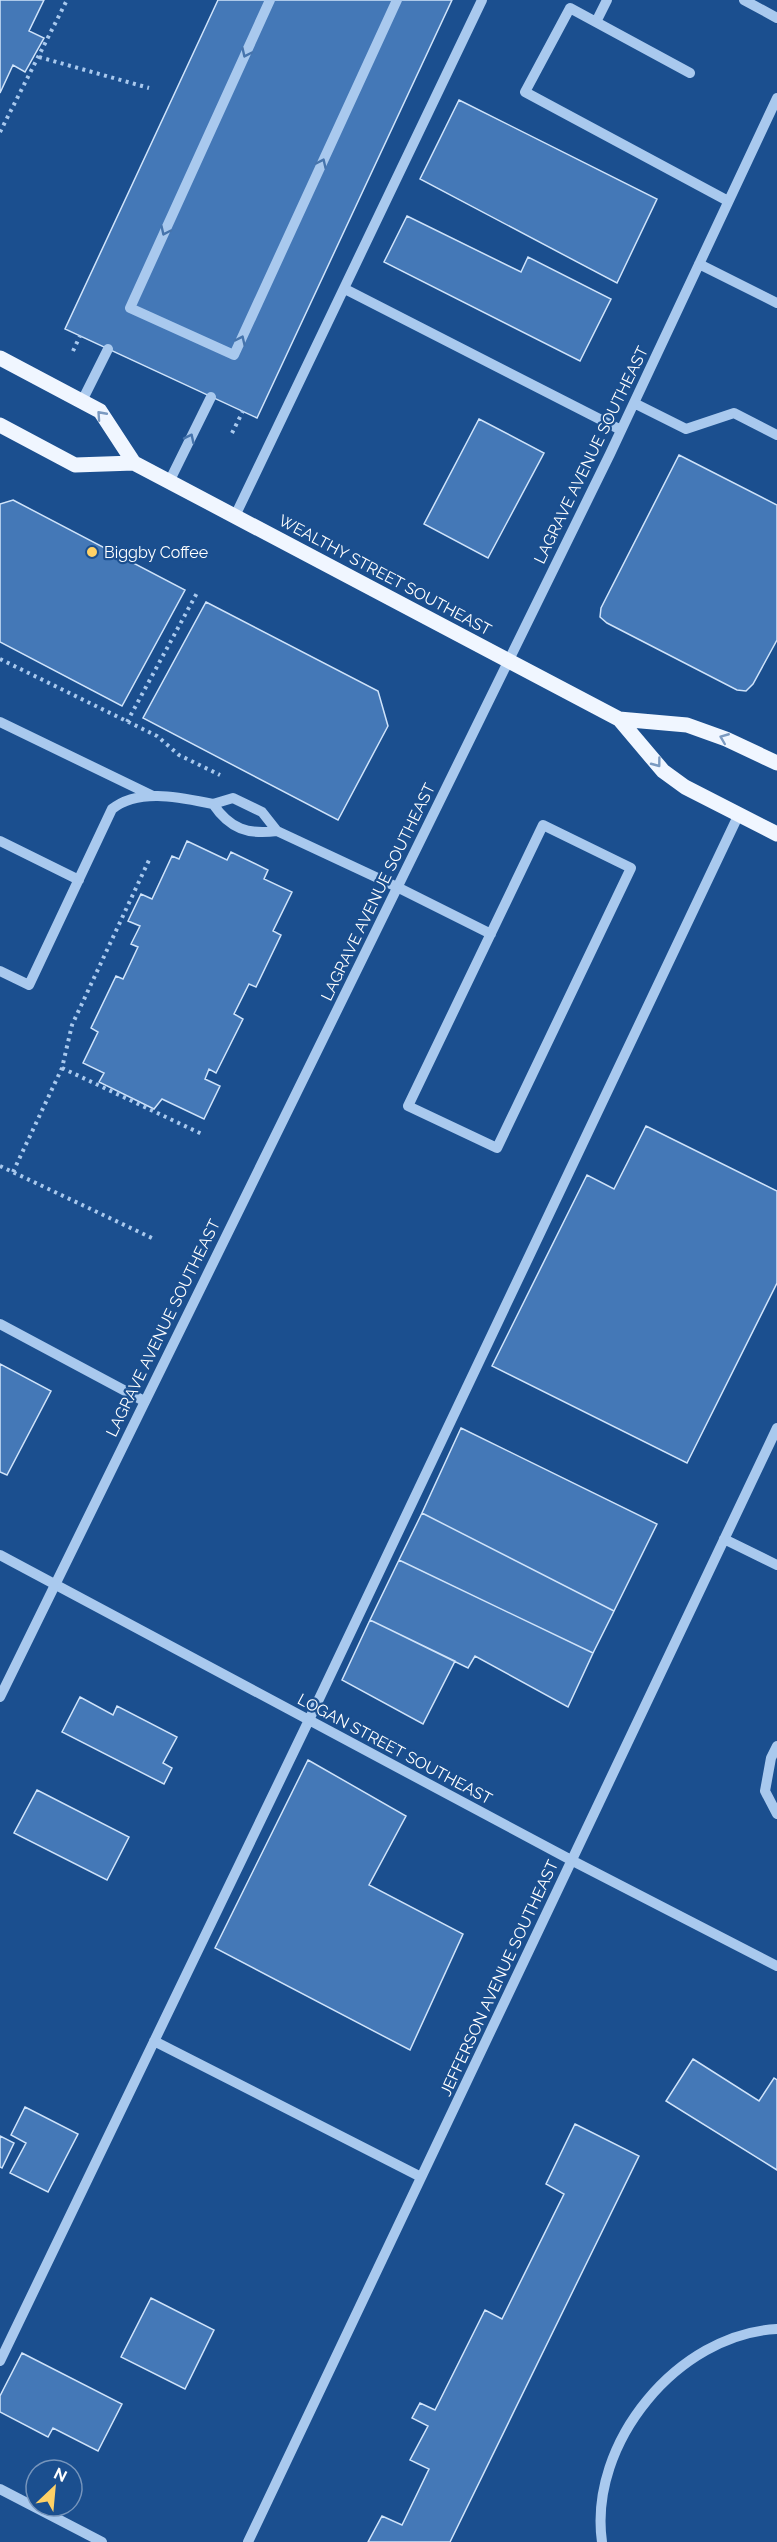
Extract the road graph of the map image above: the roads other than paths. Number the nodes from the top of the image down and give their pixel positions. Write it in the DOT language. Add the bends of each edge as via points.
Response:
graph roads {
  1 [pos="270,0"];
  2 [pos="397,0"];
  3 [pos="482,0"];
  4 [pos="607,0"];
  5 [pos="744,0"];
  6 [pos="777,18"];
  7 [pos="596,22"];
  8 [pos="690,73"];
  9 [pos="777,98"];
  10 [pos="728,201"];
  11 [pos="699,264"];
  12 [pos="345,288"];
  13 [pos="777,303"];
  14 [pos="108,349"];
  15 [pos="0,358"];
  16 [pos="211,397"];
  17 [pos="82,401"];
  18 [pos="634,403"];
  19 [pos="0,425"];
  20 [pos="621,430"];
  21 [pos="777,435"];
  22 [pos="134,463"];
  23 [pos="170,480"];
  24 [pos="235,516"];
  25 [pos="508,660"];
  26 [pos="619,719"];
  27 [pos="0,722"];
  28 [pos="777,763"];
  29 [pos="153,796"];
  30 [pos="213,804"];
  31 [pos="739,813"];
  32 [pos="277,831"];
  33 [pos="777,834"];
  34 [pos="0,841"];
  35 [pos="79,880"];
  36 [pos="397,887"];
  37 [pos="491,934"];
  38 [pos="0,971"];
  39 [pos="0,1324"];
  40 [pos="144,1401"];
  41 [pos="777,1428"];
  42 [pos="724,1539"];
  43 [pos="0,1555"];
  44 [pos="777,1565"];
  45 [pos="55,1584"];
  46 [pos="0,1697"];
  47 [pos="309,1720"];
  48 [pos="777,1746"];
  49 [pos="777,1814"];
  50 [pos="571,1860"];
  51 [pos="777,1966"];
  52 [pos="154,2041"];
  53 [pos="421,2177"];
  54 [pos="777,2329"];
  55 [pos="0,2361"];
  56 [pos="0,2489"];
  57 [pos="102,2542"];
  58 [pos="248,2542"];
  59 [pos="602,2542"];
  1 -- 2 [label="street, one-way" via="130,308 234,355"];
  3 -- 12 [label="street"];
  4 -- 7 [label="street"];
  5 -- 6 [label="street"];
  7 -- 8 [label="street"];
  7 -- 10 [label="street" via="570,8 525,92"];
  9 -- 10 [label="street, LAGRAVE AVENUE SOUTHEAST"];
  10 -- 11 [label="street, LAGRAVE AVENUE SOUTHEAST"];
  11 -- 13 [label="street"];
  11 -- 18 [label="street, LAGRAVE AVENUE SOUTHEAST"];
  12 -- 20 [label="street"];
  12 -- 24 [label="street"];
  14 -- 17 [label="street"];
  15 -- 17 [label="main road"];
  23 -- 16 [label="street, one-way"];
  22 -- 17 [label="main road, one-way" via="100,411"];
  18 -- 20 [label="street, LAGRAVE AVENUE SOUTHEAST"];
  18 -- 21 [label="street" via="686,429 734,413"];
  19 -- 22 [label="main road, WEALTHY STREET SOUTHEAST" via="75,465"];
  20 -- 25 [label="street, LAGRAVE AVENUE SOUTHEAST"];
  22 -- 23 [label="main road, WEALTHY STREET SOUTHEAST"];
  23 -- 24 [label="main road, WEALTHY STREET SOUTHEAST"];
  24 -- 25 [label="main road, WEALTHY STREET SOUTHEAST"];
  25 -- 26 [label="main road, WEALTHY STREET SOUTHEAST"];
  25 -- 36 [label="street, LAGRAVE AVENUE SOUTHEAST"];
  28 -- 26 [label="main road, WEALTHY STREET SOUTHEAST, one-way" via="687,725"];
  26 -- 31 [label="main road, WEALTHY STREET SOUTHEAST, one-way" via="663,771 685,787"];
  27 -- 29 [label="street"];
  29 -- 30 [label="street"];
  29 -- 35 [label="street" via="122,801 112,809"];
  30 -- 32 [label="street" via="224,820 254,834"];
  30 -- 32 [label="street" via="233,798 262,812"];
  31 -- 33 [label="main road, WEALTHY STREET SOUTHEAST"];
  31 -- 47 [label="street"];
  32 -- 36 [label="street"];
  34 -- 35 [label="street"];
  35 -- 38 [label="street" via="29,985"];
  36 -- 37 [label="street"];
  36 -- 40 [label="street, LAGRAVE AVENUE SOUTHEAST"];
  37 -- 37 [label="street" via="408,1106 497,1148 631,868 543,825"];
  39 -- 40 [label="street"];
  40 -- 45 [label="street, LAGRAVE AVENUE SOUTHEAST"];
  41 -- 42 [label="street, JEFFERSON AVENUE SOUTHEAST"];
  42 -- 44 [label="street"];
  42 -- 50 [label="street, JEFFERSON AVENUE SOUTHEAST"];
  43 -- 45 [label="street, LOGAN STREET SOUTHEAST"];
  45 -- 46 [label="street, LAGRAVE AVENUE SOUTHEAST"];
  45 -- 47 [label="street, LOGAN STREET SOUTHEAST"];
  47 -- 50 [label="street, LOGAN STREET SOUTHEAST"];
  47 -- 52 [label="street"];
  48 -- 49 [label="street" via="765,1791"];
  50 -- 51 [label="street, LOGAN STREET SOUTHEAST"];
  50 -- 53 [label="street, JEFFERSON AVENUE SOUTHEAST"];
  52 -- 53 [label="street"];
  52 -- 55 [label="street"];
  53 -- 58 [label="street, JEFFERSON AVENUE SOUTHEAST"];
  54 -- 59 [label="street" via="761,2330 708,2349 662,2382 627,2427 607,2476"];
  56 -- 57 [label="street"];
}
